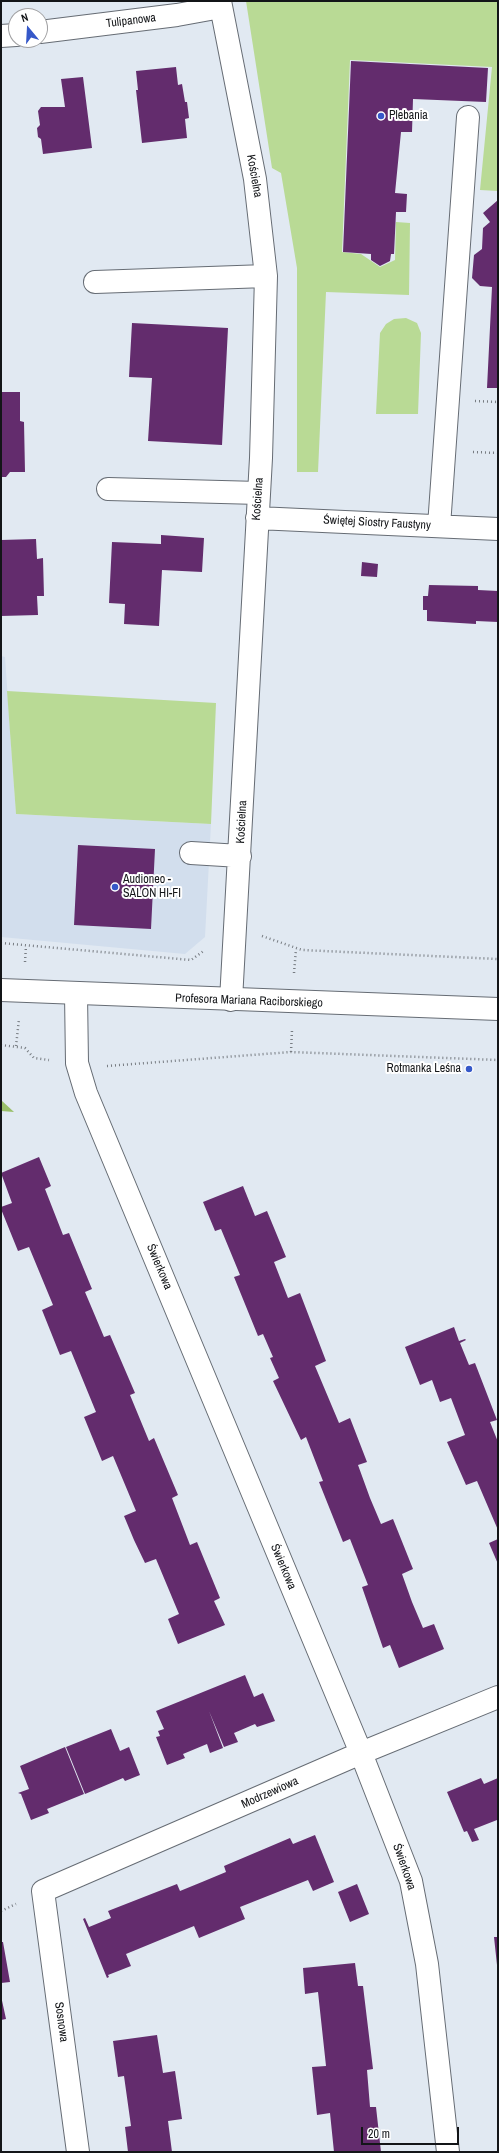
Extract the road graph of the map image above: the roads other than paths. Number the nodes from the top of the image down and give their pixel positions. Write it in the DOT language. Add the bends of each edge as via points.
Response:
graph roads {
  1 [pos="220,4"];
  2 [pos="48,31"];
  3 [pos="468,117"];
  4 [pos="266,276"];
  5 [pos="95,282"];
  6 [pos="108,489"];
  7 [pos="259,493"];
  8 [pos="257,518"];
  9 [pos="439,526"];
  10 [pos="498,529"];
  11 [pos="191,853"];
  12 [pos="240,856"];
  13 [pos="1,990"];
  14 [pos="76,994"];
  15 [pos="231,1000"];
  16 [pos="498,1009"];
  17 [pos="498,1697"];
  18 [pos="361,1753"];
  19 [pos="43,1891"];
  20 [pos="78,2152"];
  21 [pos="448,2152"];
  1 -- 2 [label="street, Tulipanowa" via="177,15"];
  1 -- 4 [label="street, Kościelna" via="255,179"];
  3 -- 9 [label="street"];
  4 -- 5 [label="street"];
  4 -- 7 [label="street, Kościelna"];
  6 -- 7 [label="street"];
  7 -- 8 [label="street, Kościelna"];
  8 -- 9 [label="street, Świętej Siostry Faustyny"];
  8 -- 12 [label="street, Kościelna"];
  9 -- 10 [label="street, Świętej Siostry Faustyny"];
  11 -- 12 [label="street"];
  12 -- 15 [label="street, Kościelna"];
  13 -- 14 [label="street, Profesora Mariana Raciborskiego"];
  14 -- 15 [label="street, Profesora Mariana Raciborskiego"];
  14 -- 18 [label="street, Świerkowa" via="77,1063 86,1093"];
  15 -- 16 [label="street, Profesora Mariana Raciborskiego"];
  17 -- 18 [label="street, Modrzewiowa"];
  18 -- 19 [label="street, Modrzewiowa"];
  18 -- 21 [label="street, Świerkowa" via="411,1881 427,1964"];
  19 -- 20 [label="street, Sosnowa"];
}
